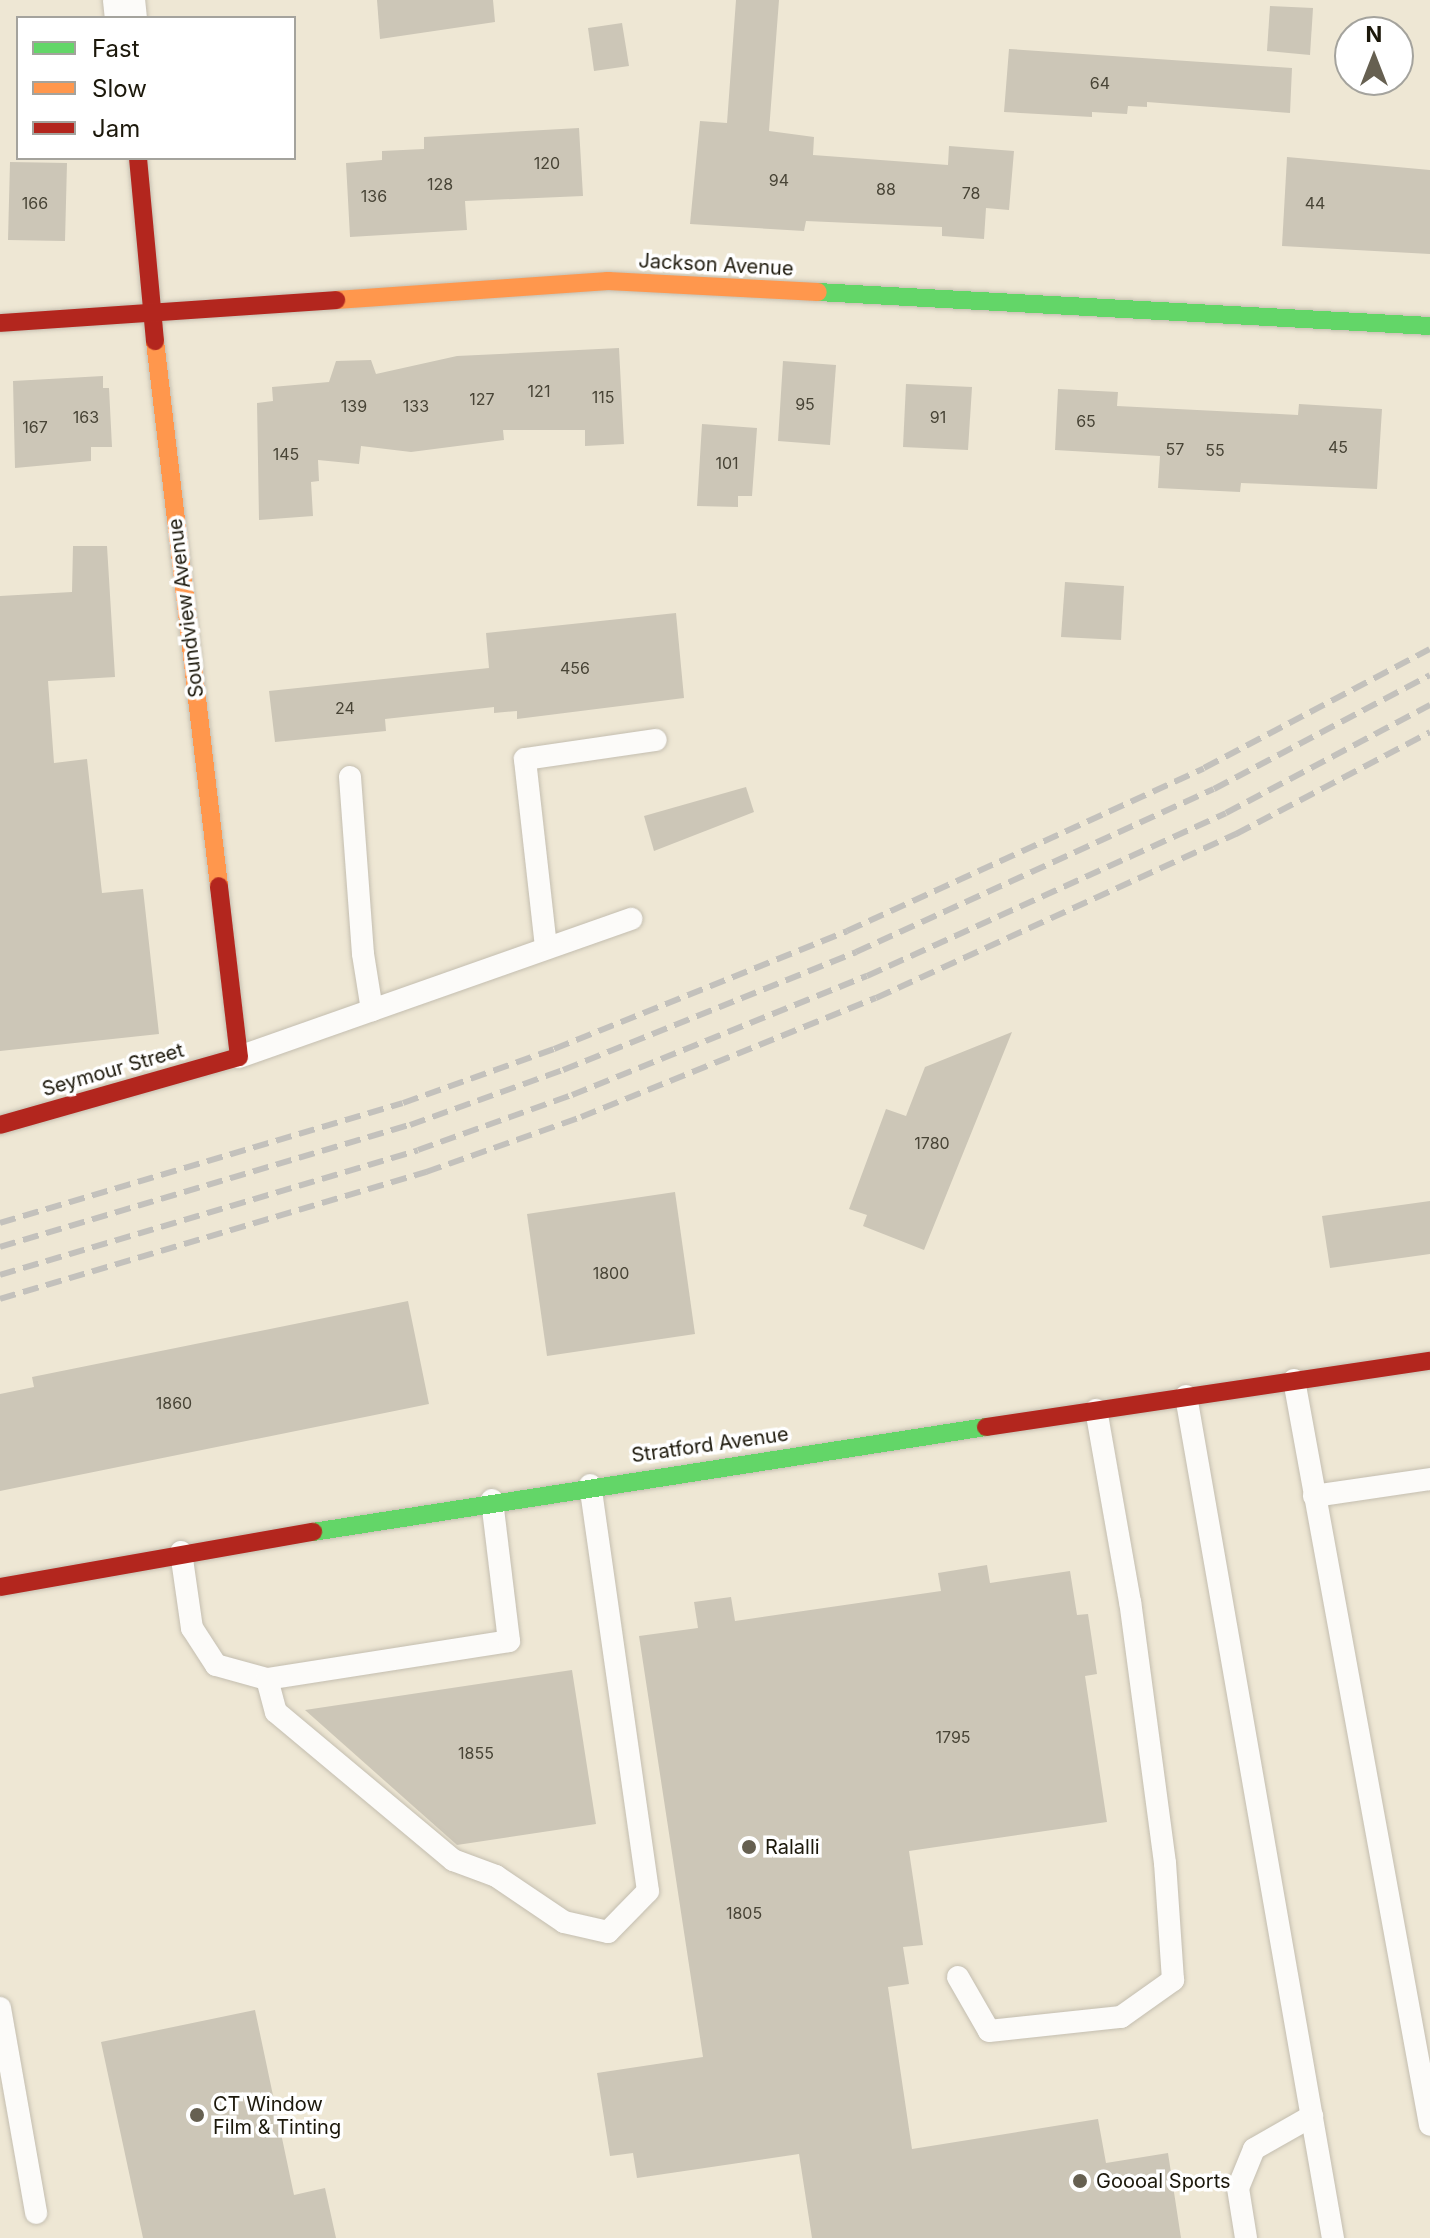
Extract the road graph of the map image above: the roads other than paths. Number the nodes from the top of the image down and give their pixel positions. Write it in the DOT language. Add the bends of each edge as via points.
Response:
graph roads {
  1 [pos="138,160"];
  2 [pos="152,313"];
  3 [pos="0,323"];
  4 [pos="1430,326"];
  5 [pos="656,740"];
  6 [pos="350,777"];
  7 [pos="631,919"];
  8 [pos="546,947"];
  9 [pos="372,1010"];
  10 [pos="239,1057"];
  11 [pos="0,1125"];
  12 [pos="1430,1361"];
  13 [pos="1294,1380"];
  14 [pos="1186,1396"];
  15 [pos="1096,1410"];
  16 [pos="1430,1479"];
  17 [pos="590,1485"];
  18 [pos="1314,1496"];
  19 [pos="492,1500"];
  20 [pos="181,1552"];
  21 [pos="0,1587"];
  22 [pos="267,1679"];
  23 [pos="958,1977"];
  24 [pos="0,2008"];
  25 [pos="1312,2116"];
  26 [pos="1430,2125"];
  27 [pos="36,2213"];
  28 [pos="1246,2238"];
  29 [pos="1333,2238"];
  1 -- 2 [label="street, Soundview Avenue"];
  2 -- 3 [label="street, Jackson Avenue"];
  2 -- 4 [label="street, Jackson Avenue" via="608,281"];
  2 -- 10 [label="street, Soundview Avenue"];
  5 -- 8 [label="lane" via="525,759"];
  6 -- 9 [label="lane"];
  7 -- 8 [label="lane"];
  8 -- 9 [label="lane"];
  9 -- 10 [label="lane"];
  10 -- 11 [label="street, Seymour Street"];
  12 -- 13 [label="street, Stratford Avenue"];
  13 -- 14 [label="street, Stratford Avenue"];
  13 -- 18 [label="lane"];
  14 -- 15 [label="street, Stratford Avenue"];
  14 -- 25 [label="lane"];
  15 -- 17 [label="street, Stratford Avenue"];
  15 -- 23 [label="lane" via="1157,1802 1173,1980 1121,2017 989,2031"];
  16 -- 18 [label="lane"];
  17 -- 19 [label="street, Stratford Avenue"];
  17 -- 22 [label="lane" via="648,1891 608,1932 564,1922 496,1876 453,1860 276,1712"];
  18 -- 26 [label="lane"];
  19 -- 20 [label="street, Stratford Avenue"];
  19 -- 22 [label="lane" via="509,1641"];
  20 -- 21 [label="street, Stratford Avenue"];
  20 -- 22 [label="lane" via="192,1628 216,1665"];
  24 -- 27 [label="lane"];
  25 -- 28 [label="lane" via="1254,2149 1238,2188"];
  25 -- 29 [label="lane"];
}
